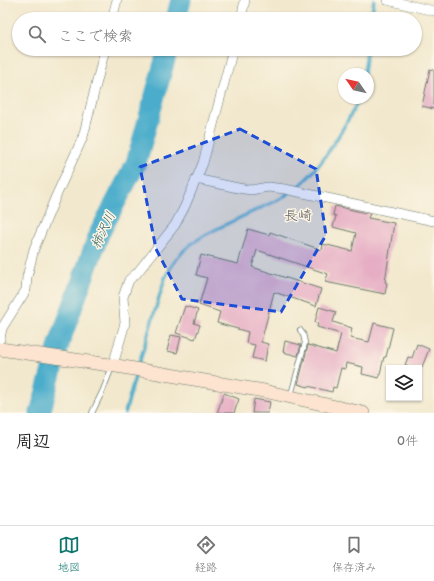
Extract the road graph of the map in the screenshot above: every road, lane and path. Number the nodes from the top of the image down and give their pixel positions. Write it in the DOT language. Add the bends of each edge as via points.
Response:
graph roads {
  1 [pos="117,0"];
  2 [pos="245,0"];
  3 [pos="387,0"];
  4 [pos="434,11"];
  5 [pos="114,12"];
  6 [pos="242,12"];
  7 [pos="103,56"];
  8 [pos="231,56"];
  9 [pos="196,179"];
  10 [pos="434,221"];
  11 [pos="300,330"];
  12 [pos="0,339"];
  13 [pos="5,350"];
  14 [pos="118,366"];
  15 [pos="290,397"];
  16 [pos="92,413"];
  17 [pos="362,413"];
  1 -- 5 [label="street"];
  2 -- 6 [label="street"];
  3 -- 4 [label="street"];
  7 -- 12 [label="street" via="83,137 34,249 26,277 26,290 2,328"];
  8 -- 9 [label="street" via="203,163"];
  9 -- 10 [label="street" via="251,190 268,188 303,192"];
  9 -- 14 [label="street" via="175,225 129,280 123,297 124,323"];
  11 -- 15 [label="lane" via="304,334 305,343"];
  13 -- 14 [label="street"];
  14 -- 15 [label="street"];
  14 -- 16 [label="lane"];
  15 -- 17 [label="street"];
}
